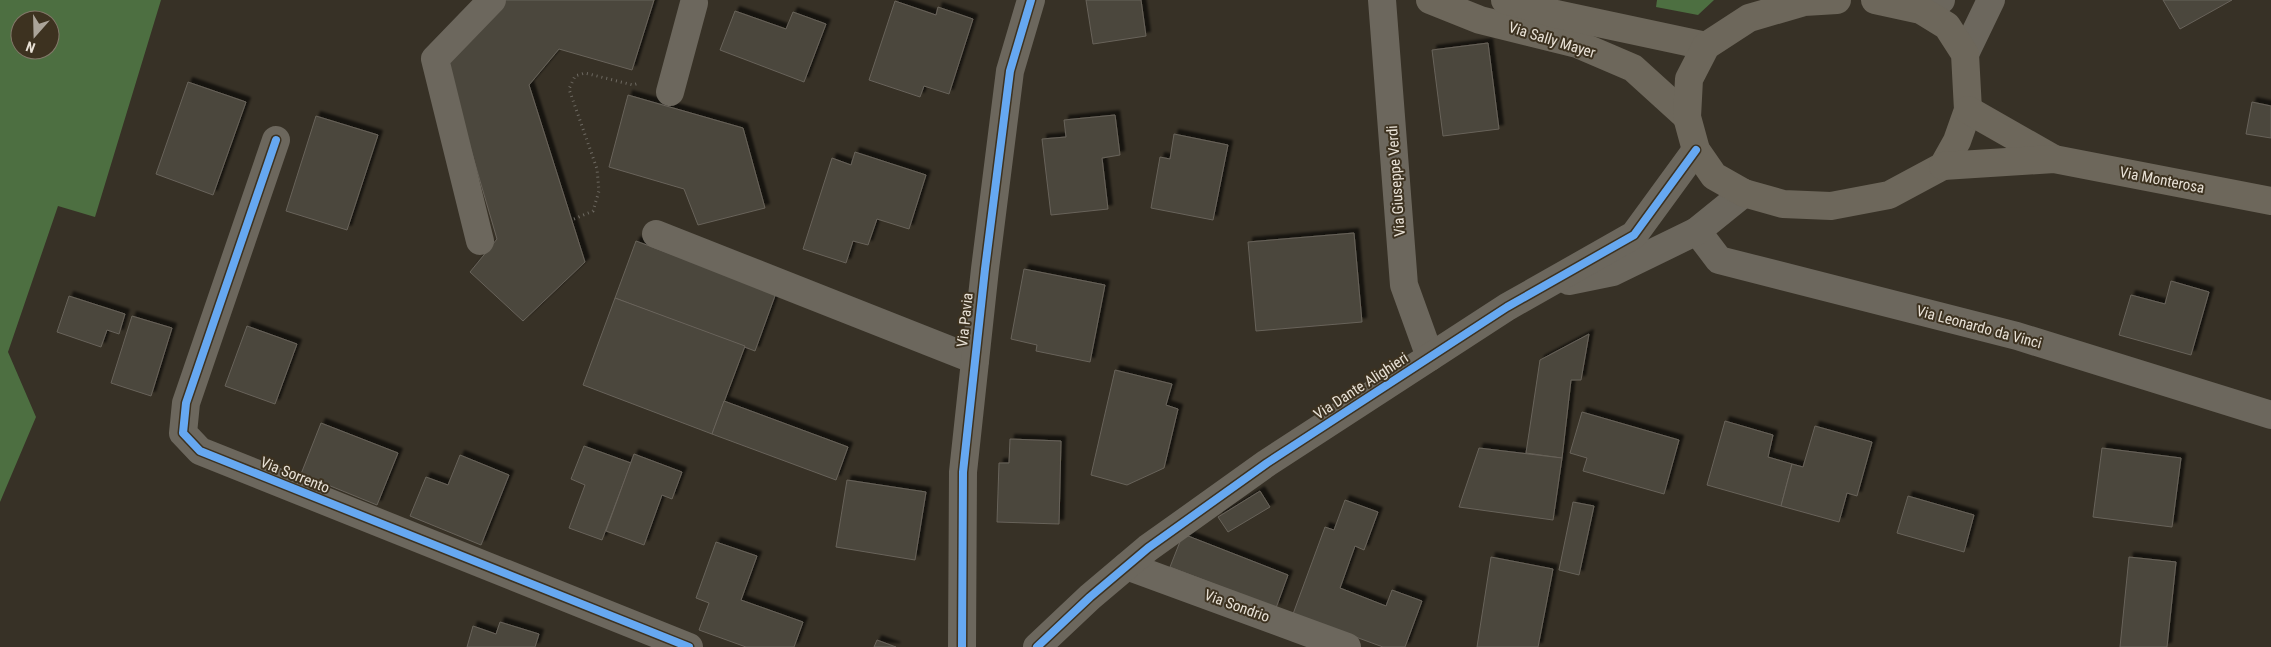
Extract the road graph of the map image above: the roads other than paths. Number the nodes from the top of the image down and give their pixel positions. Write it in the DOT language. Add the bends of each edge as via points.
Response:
graph roads {
  1 [pos="492,0"];
  2 [pos="1031,0"];
  3 [pos="1382,0"];
  4 [pos="1430,0"];
  5 [pos="1505,0"];
  6 [pos="1837,0"];
  7 [pos="1875,0"];
  8 [pos="1991,0"];
  9 [pos="691,1"];
  10 [pos="1931,5"];
  11 [pos="1706,46"];
  12 [pos="1965,54"];
  13 [pos="670,92"];
  14 [pos="1968,110"];
  15 [pos="1687,117"];
  16 [pos="276,140"];
  17 [pos="1696,150"];
  18 [pos="2054,159"];
  19 [pos="1943,166"];
  20 [pos="1744,193"];
  21 [pos="2271,201"];
  22 [pos="1697,231"];
  23 [pos="656,234"];
  24 [pos="480,241"];
  25 [pos="1543,286"];
  26 [pos="1430,357"];
  27 [pos="975,360"];
  28 [pos="2271,415"];
  29 [pos="1126,566"];
  30 [pos="1063,636"];
  31 [pos="689,647"];
  32 [pos="962,647"];
  33 [pos="1037,647"];
  34 [pos="1347,647"];
  1 -- 24 [label="street" via="435,59"];
  2 -- 27 [label="street, Via Pavia" via="1010,71"];
  3 -- 26 [label="street, Via Giuseppe Verdi" via="1404,285"];
  4 -- 15 [label="main road, Via Sally Mayer" via="1480,20 1577,44 1633,68"];
  5 -- 11 [label="main road, Via Sally Mayer"];
  6 -- 11 [label="main road" via="1804,2 1749,18"];
  7 -- 10 [label="main road"];
  8 -- 12 [label="street"];
  9 -- 13 [label="street"];
  10 -- 12 [label="main road"];
  11 -- 15 [label="main road" via="1689,79"];
  12 -- 14 [label="main road"];
  14 -- 18 [label="main road, Via Monterosa"];
  14 -- 19 [label="main road" via="1957,141"];
  15 -- 17 [label="main road"];
  16 -- 31 [label="street, Via Sorrento" via="186,403 183,433 200,452"];
  17 -- 20 [label="main road" via="1714,176"];
  17 -- 25 [label="street, Via Dante Alighieri" via="1634,235"];
  18 -- 19 [label="main road, Via Monterosa"];
  18 -- 21 [label="main road, Via Monterosa"];
  19 -- 20 [label="main road" via="1889,194 1831,206 1783,204"];
  20 -- 22 [label="street, Via Dante Alighieri"];
  22 -- 25 [label="street, Via Dante Alighieri" via="1613,272"];
  22 -- 28 [label="street, Via Leonardo da Vinci" via="1719,260 2017,336"];
  23 -- 27 [label="street"];
  25 -- 26 [label="street, Via Dante Alighieri"];
  26 -- 29 [label="street, Via Dante Alighieri" via="1267,463"];
  27 -- 32 [label="street, Via Pavia" via="963,472"];
  29 -- 30 [label="street, Via Dante Alighieri"];
  29 -- 34 [label="street, Via Sondrio"];
  30 -- 33 [label="street, Via Dante Alighieri"];
}
